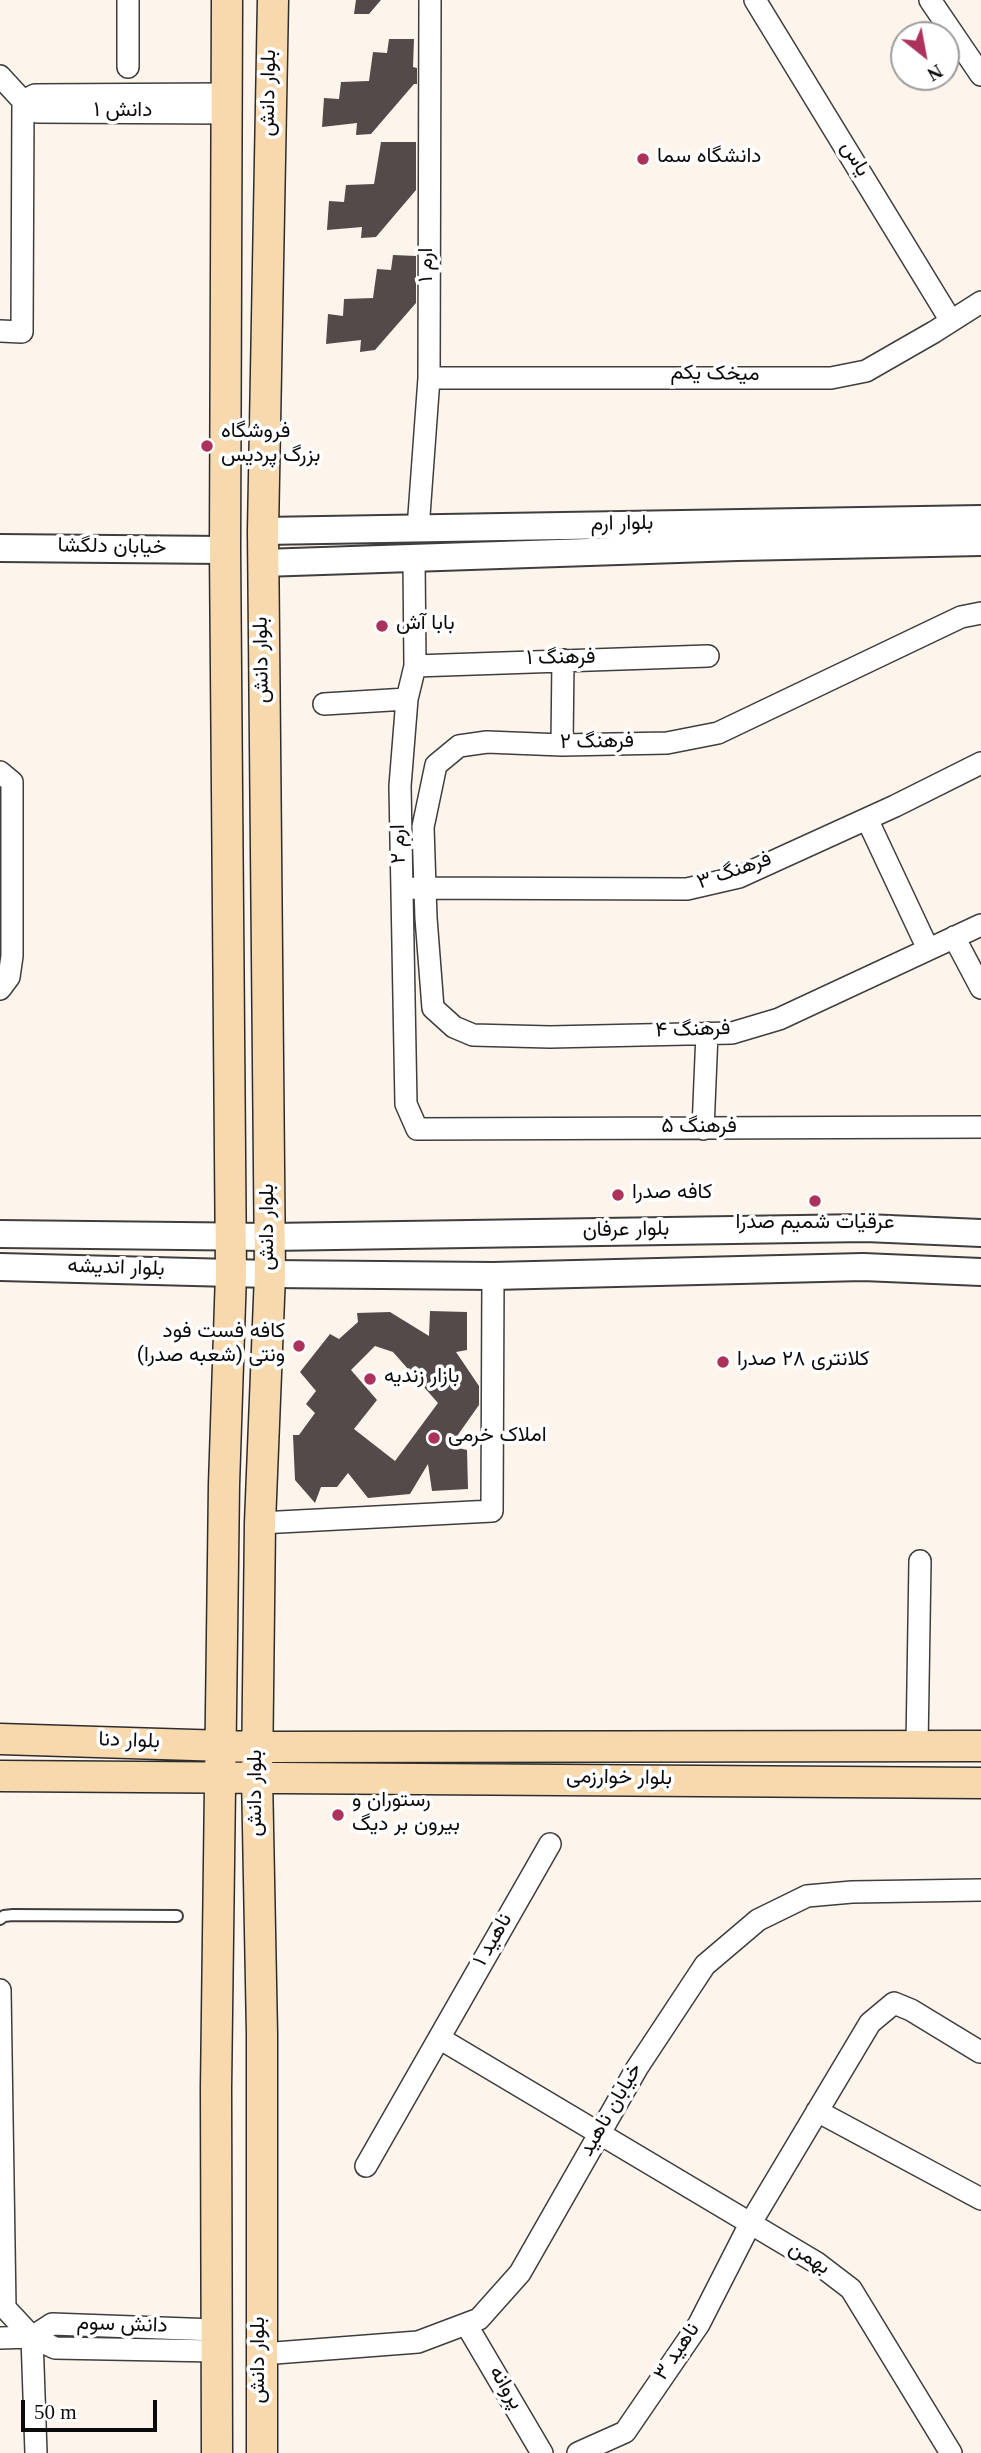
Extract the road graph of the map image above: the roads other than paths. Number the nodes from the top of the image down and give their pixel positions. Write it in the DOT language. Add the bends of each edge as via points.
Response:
graph roads {
  1 [pos="128,0"];
  2 [pos="227,0"];
  3 [pos="273,0"];
  4 [pos="430,0"];
  5 [pos="755,0"];
  6 [pos="930,0"];
  7 [pos="128,66"];
  8 [pos="981,75"];
  9 [pos="0,76"];
  10 [pos="23,101"];
  11 [pos="227,104"];
  12 [pos="981,302"];
  13 [pos="951,321"];
  14 [pos="0,331"];
  15 [pos="429,378"];
  16 [pos="981,519"];
  17 [pos="418,529"];
  18 [pos="317,530"];
  19 [pos="263,531"];
  20 [pos="981,542"];
  21 [pos="0,548"];
  22 [pos="225,550"];
  23 [pos="414,559"];
  24 [pos="314,561"];
  25 [pos="263,563"];
  26 [pos="981,613"];
  27 [pos="708,656"];
  28 [pos="563,660"];
  29 [pos="415,666"];
  30 [pos="407,699"];
  31 [pos="324,704"];
  32 [pos="562,745"];
  33 [pos="981,763"];
  34 [pos="0,772"];
  35 [pos="867,819"];
  36 [pos="401,888"];
  37 [pos="425,888"];
  38 [pos="981,925"];
  39 [pos="954,937"];
  40 [pos="928,949"];
  41 [pos="981,988"];
  42 [pos="0,989"];
  43 [pos="433,1008"];
  44 [pos="708,1033"];
  45 [pos="981,1127"];
  46 [pos="417,1129"];
  47 [pos="704,1129"];
  48 [pos="981,1233"];
  49 [pos="0,1234"];
  50 [pos="229,1237"];
  51 [pos="270,1237"];
  52 [pos="0,1267"];
  53 [pos="981,1272"];
  54 [pos="231,1273"];
  55 [pos="270,1274"];
  56 [pos="493,1276"];
  57 [pos="260,1522"];
  58 [pos="920,1561"];
  59 [pos="0,1739"];
  60 [pos="222,1746"];
  61 [pos="917,1746"];
  62 [pos="981,1746"];
  63 [pos="258,1747"];
  64 [pos="0,1776"];
  65 [pos="257,1776"];
  66 [pos="221,1777"];
  67 [pos="981,1783"];
  68 [pos="550,1844"];
  69 [pos="981,1890"];
  70 [pos="177,1916"];
  71 [pos="0,1919"];
  72 [pos="0,1990"];
  73 [pos="439,2038"];
  74 [pos="979,2052"];
  75 [pos="817,2111"];
  76 [pos="599,2135"];
  77 [pos="366,2166"];
  78 [pos="981,2199"];
  79 [pos="750,2224"];
  80 [pos="466,2324"];
  81 [pos="32,2337"];
  82 [pos="0,2338"];
  83 [pos="215,2341"];
  84 [pos="262,2354"];
  85 [pos="36,2453"];
  86 [pos="217,2453"];
  87 [pos="262,2453"];
  88 [pos="542,2453"];
  89 [pos="578,2453"];
  90 [pos="950,2453"];
  1 -- 7 [label="street"];
  2 -- 11 [label="main road, بلوار دانش"];
  3 -- 19 [label="main road, بلوار دانش"];
  4 -- 15 [label="street, ارم ۱"];
  5 -- 13 [label="street, یاس"];
  6 -- 8 [label="street"];
  9 -- 10 [label="street"];
  10 -- 11 [label="street, دانش ۱" via="35,95"];
  10 -- 14 [label="street" via="22,332"];
  11 -- 22 [label="main road, بلوار دانش"];
  12 -- 13 [label="street, میخک یکم"];
  13 -- 15 [label="street, میخک یکم" via="866,371 831,378"];
  15 -- 17 [label="street, ارم ۱"];
  16 -- 17 [label="street, بلوار ارم"];
  17 -- 18 [label="street, بلوار ارم"];
  18 -- 19 [label="street, بلوار ارم"];
  18 -- 24 [label="street" via="302,536 299,544 306,558"];
  19 -- 25 [label="main road, بلوار دانش"];
  20 -- 23 [label="street, بلوار ارم"];
  21 -- 22 [label="street, خیابان دلگشا"];
  22 -- 50 [label="main road, بلوار دانش"];
  23 -- 24 [label="street, بلوار ارم"];
  23 -- 29 [label="street, ارم ۲"];
  24 -- 25 [label="street, بلوار ارم"];
  25 -- 51 [label="main road, بلوار دانش"];
  26 -- 32 [label="street, فرهنگ ۲" via="950,623 718,733 667,743"];
  27 -- 28 [label="street, فرهنگ ۱"];
  28 -- 29 [label="street, فرهنگ ۱"];
  28 -- 32 [label="street"];
  29 -- 30 [label="street, ارم ۲"];
  30 -- 31 [label="street"];
  30 -- 36 [label="street, ارم ۲" via="400,786"];
  32 -- 37 [label="street, فرهنگ ۲" via="478,743 459,747 436,765 423,827"];
  33 -- 35 [label="street, فرهنگ ۳"];
  34 -- 42 [label="street" via="12,782 12,956 9,976"];
  35 -- 37 [label="street, فرهنگ ۳" via="738,877 687,889"];
  35 -- 40 [label="street"];
  36 -- 37 [label="street, فرهنگ ۳"];
  36 -- 46 [label="street, ارم ۲" via="406,1104"];
  37 -- 43 [label="street, فرهنگ ۲"];
  38 -- 39 [label="street, فرهنگ ۴"];
  39 -- 40 [label="street, فرهنگ ۴"];
  39 -- 41 [label="street"];
  40 -- 44 [label="street, فرهنگ ۴" via="779,1019 732,1033"];
  43 -- 44 [label="street, فرهنگ ۴" via="454,1027 473,1035"];
  44 -- 47 [label="street"];
  45 -- 47 [label="street, فرهنگ ۵"];
  46 -- 47 [label="street, فرهنگ ۵"];
  48 -- 51 [label="street, بلوار عرفان" via="866,1228"];
  49 -- 50 [label="street, بلوار اندیشه"];
  50 -- 51 [label="street, بلوار عرفان"];
  50 -- 54 [label="main road, بلوار دانش"];
  51 -- 55 [label="main road, بلوار دانش"];
  52 -- 54 [label="street, بلوار اندیشه"];
  53 -- 56 [label="street, بلوار عرفان" via="863,1267"];
  54 -- 55 [label="street, بلوار اندیشه"];
  54 -- 60 [label="main road, بلوار دانش"];
  55 -- 56 [label="street, بلوار عرفان"];
  55 -- 57 [label="main road, بلوار دانش"];
  56 -- 57 [label="street" via="492,1511"];
  57 -- 63 [label="main road, بلوار دانش"];
  58 -- 61 [label="street"];
  59 -- 60 [label="main road, بلوار دنا"];
  60 -- 63 [label="main road, بلوار دنا"];
  60 -- 66 [label="main road, بلوار دانش"];
  61 -- 62 [label="main road, بلوار خوارزمی"];
  61 -- 63 [label="main road, بلوار خوارزمی"];
  63 -- 65 [label="main road, بلوار دانش"];
  64 -- 66 [label="main road, بلوار دنا"];
  65 -- 66 [label="main road, بلوار دنا"];
  65 -- 67 [label="main road, بلوار خوارزمی"];
  65 -- 84 [label="main road, بلوار دانش"];
  66 -- 83 [label="main road, بلوار دانش"];
  68 -- 73 [label="street, ناهید ۱"];
  69 -- 76 [label="street, خیابان ناهید" via="807,1896 758,1920 705,1965"];
  70 -- 71 [label="lane" via="13,1915"];
  72 -- 81 [label="street" via="5,2308"];
  73 -- 76 [label="street"];
  73 -- 77 [label="street, ناهید ۱"];
  74 -- 75 [label="street, ناهید ۳" via="894,2003 870,2023"];
  75 -- 78 [label="street"];
  75 -- 79 [label="street, ناهید ۳"];
  76 -- 79 [label="street, بهمن"];
  76 -- 80 [label="street, خیابان ناهید" via="520,2273 480,2319"];
  79 -- 89 [label="street, ناهید ۳" via="699,2323 625,2432"];
  79 -- 90 [label="street, بهمن" via="851,2289"];
  80 -- 84 [label="street, خیابان ناهید" via="418,2342"];
  80 -- 88 [label="street, پروانه"];
  81 -- 82 [label="street, دانش سوم"];
  81 -- 83 [label="street, دانش سوم" via="52,2324"];
  81 -- 85 [label="street"];
  83 -- 86 [label="main road, بلوار دانش"];
  84 -- 87 [label="main road, بلوار دانش"];
}
